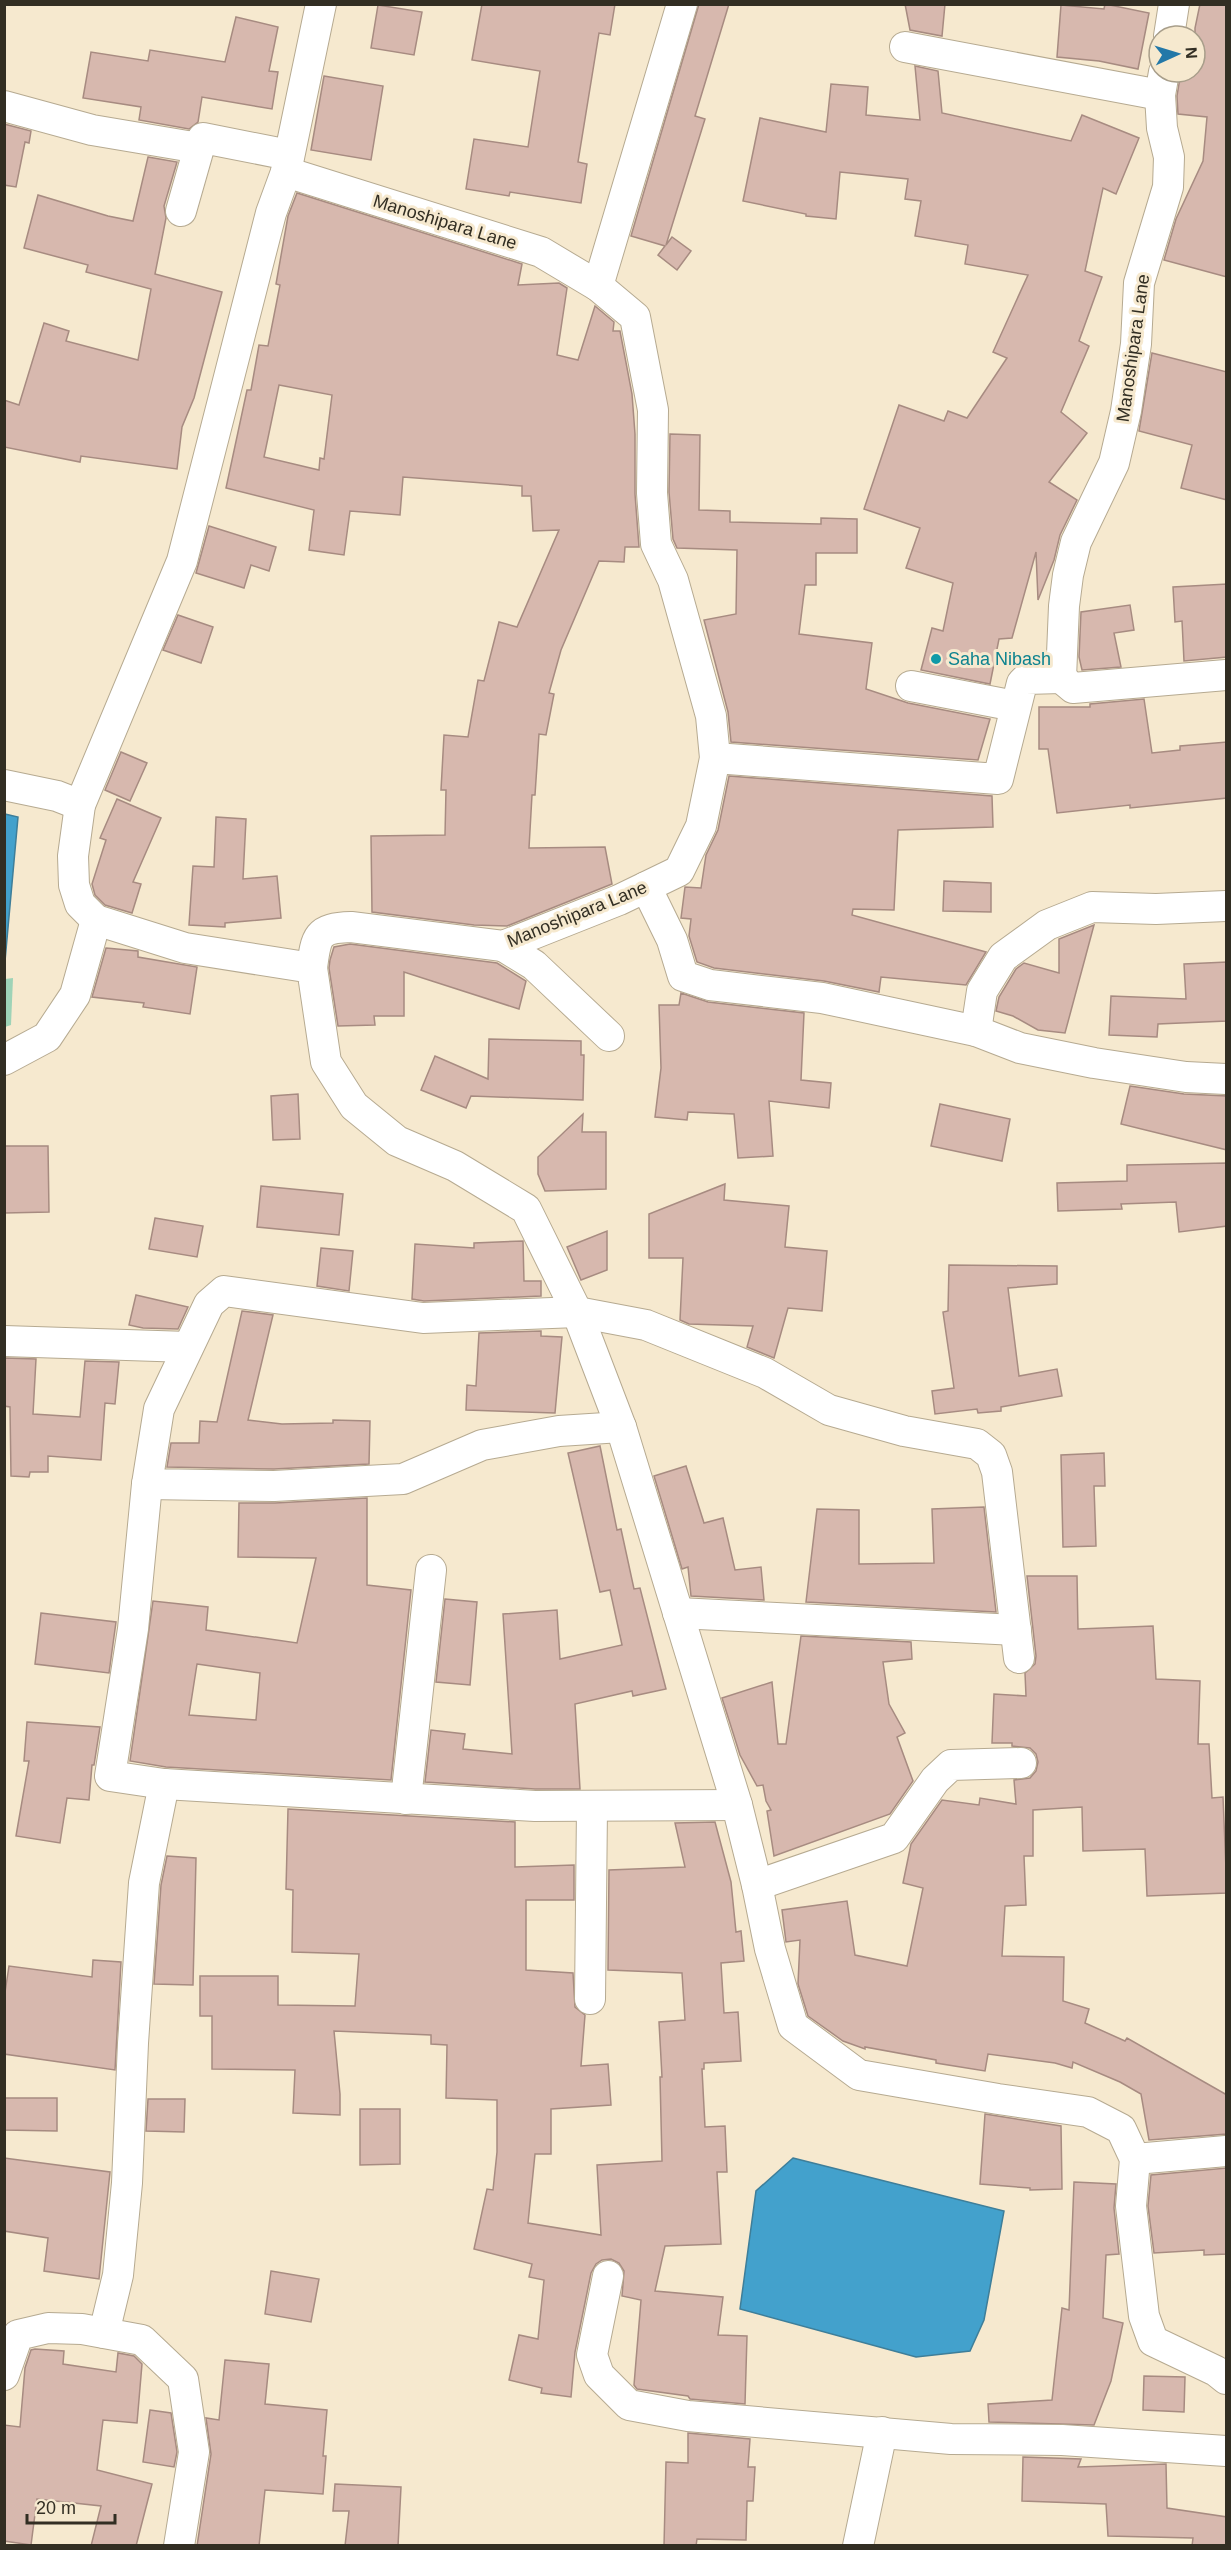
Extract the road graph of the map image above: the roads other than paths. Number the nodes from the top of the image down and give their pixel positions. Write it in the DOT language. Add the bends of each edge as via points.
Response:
graph roads {
  1 [pos="321,4"];
  2 [pos="682,4"];
  3 [pos="1174,4"];
  4 [pos="1171,24"];
  5 [pos="904,46"];
  6 [pos="1147,82"];
  7 [pos="1162,84"];
  8 [pos="4,106"];
  9 [pos="199,148"];
  10 [pos="287,163"];
  11 [pos="181,211"];
  12 [pos="598,286"];
  13 [pos="1227,675"];
  14 [pos="1062,678"];
  15 [pos="911,686"];
  16 [pos="1015,706"];
  17 [pos="715,758"];
  18 [pos="4,785"];
  19 [pos="80,805"];
  20 [pos="646,887"];
  21 [pos="1227,906"];
  22 [pos="96,920"];
  23 [pos="502,946"];
  24 [pos="312,968"];
  25 [pos="976,1031"];
  26 [pos="609,1036"];
  27 [pos="4,1060"];
  28 [pos="1227,1079"];
  29 [pos="577,1312"];
  30 [pos="4,1341"];
  31 [pos="188,1347"];
  32 [pos="621,1427"];
  33 [pos="147,1484"];
  34 [pos="431,1570"];
  35 [pos="678,1613"];
  36 [pos="1021,1763"];
  37 [pos="164,1784"];
  38 [pos="406,1798"];
  39 [pos="737,1805"];
  40 [pos="592,1807"];
  41 [pos="758,1885"];
  42 [pos="590,1999"];
  43 [pos="1227,2151"];
  44 [pos="1135,2159"];
  45 [pos="608,2276"];
  46 [pos="104,2333"];
  47 [pos="4,2375"];
  48 [pos="1227,2379"];
  49 [pos="882,2432"];
  50 [pos="1227,2451"];
  51 [pos="179,2546"];
  52 [pos="858,2546"];
  1 -- 10 [label="street"];
  2 -- 12 [label="street"];
  3 -- 4 [label="street"];
  5 -- 6 [label="street, Manoshipara Lane"];
  7 -- 14 [label="street, Manoshipara Lane" via="1168,188 1139,283 1136,345 1114,464 1076,542 1068,575"];
  8 -- 9 [label="street" via="92,130"];
  9 -- 10 [label="street, Manoshipara Lane" via="203,138"];
  9 -- 11 [label="street"];
  10 -- 12 [label="street, Manoshipara Lane" via="541,252"];
  10 -- 19 [label="street" via="182,561"];
  12 -- 17 [label="street, Manoshipara Lane" via="634,317 653,410 656,544 673,580 711,716"];
  13 -- 14 [label="street" via="1073,688"];
  14 -- 16 [label="street" via="1026,679"];
  15 -- 16 [label="street"];
  16 -- 17 [label="street" via="998,779"];
  17 -- 20 [label="street, Manoshipara Lane" via="701,826 679,871"];
  18 -- 19 [label="street"];
  19 -- 22 [label="street" via="72,856 74,885 80,904"];
  20 -- 23 [label="street, Manoshipara Lane"];
  20 -- 25 [label="street" via="672,940 683,976 710,985 822,998"];
  21 -- 25 [label="street" via="1092,907 1047,925 1002,957 982,991"];
  22 -- 24 [label="street" via="185,948"];
  22 -- 27 [label="street" via="75,995 47,1037"];
  23 -- 24 [label="street, Manoshipara Lane" via="332,927 321,934 315,946"];
  23 -- 26 [label="street" via="534,965"];
  24 -- 29 [label="street" via="326,1062 354,1106 396,1141 455,1166 526,1209"];
  25 -- 28 [label="street" via="1020,1048 1094,1064"];
  29 -- 31 [label="street" via="423,1317 224,1290 209,1304"];
  29 -- 32 [label="street"];
  29 -- 35 [label="street" via="646,1325 765,1373 829,1410 904,1431 977,1444 991,1455 997,1472 1017,1644"];
  30 -- 31 [label="street"];
  31 -- 33 [label="street" via="159,1409"];
  32 -- 33 [label="street" via="559,1431 482,1444 403,1479 274,1486"];
  32 -- 35 [label="street"];
  33 -- 37 [label="street" via="133,1629 110,1776"];
  34 -- 38 [label="street"];
  35 -- 39 [label="street"];
  36 -- 41 [label="street" via="951,1765 935,1780 894,1838"];
  37 -- 38 [label="street"];
  37 -- 46 [label="street" via="144,1883 127,2183 118,2275"];
  38 -- 40 [label="street"];
  39 -- 40 [label="street"];
  39 -- 41 [label="street"];
  40 -- 42 [label="street"];
  41 -- 44 [label="street" via="770,1949 793,2026 859,2074 1088,2112 1121,2129"];
  43 -- 44 [label="street"];
  44 -- 48 [label="street" via="1131,2206 1144,2316 1153,2341"];
  45 -- 49 [label="street" via="592,2355 599,2375 628,2405 688,2416"];
  46 -- 47 [label="street" via="48,2328 18,2335"];
  46 -- 51 [label="street" via="142,2340 183,2379 194,2452"];
  49 -- 50 [label="street" via="951,2439 1062,2440"];
  49 -- 52 [label="street"];
}
